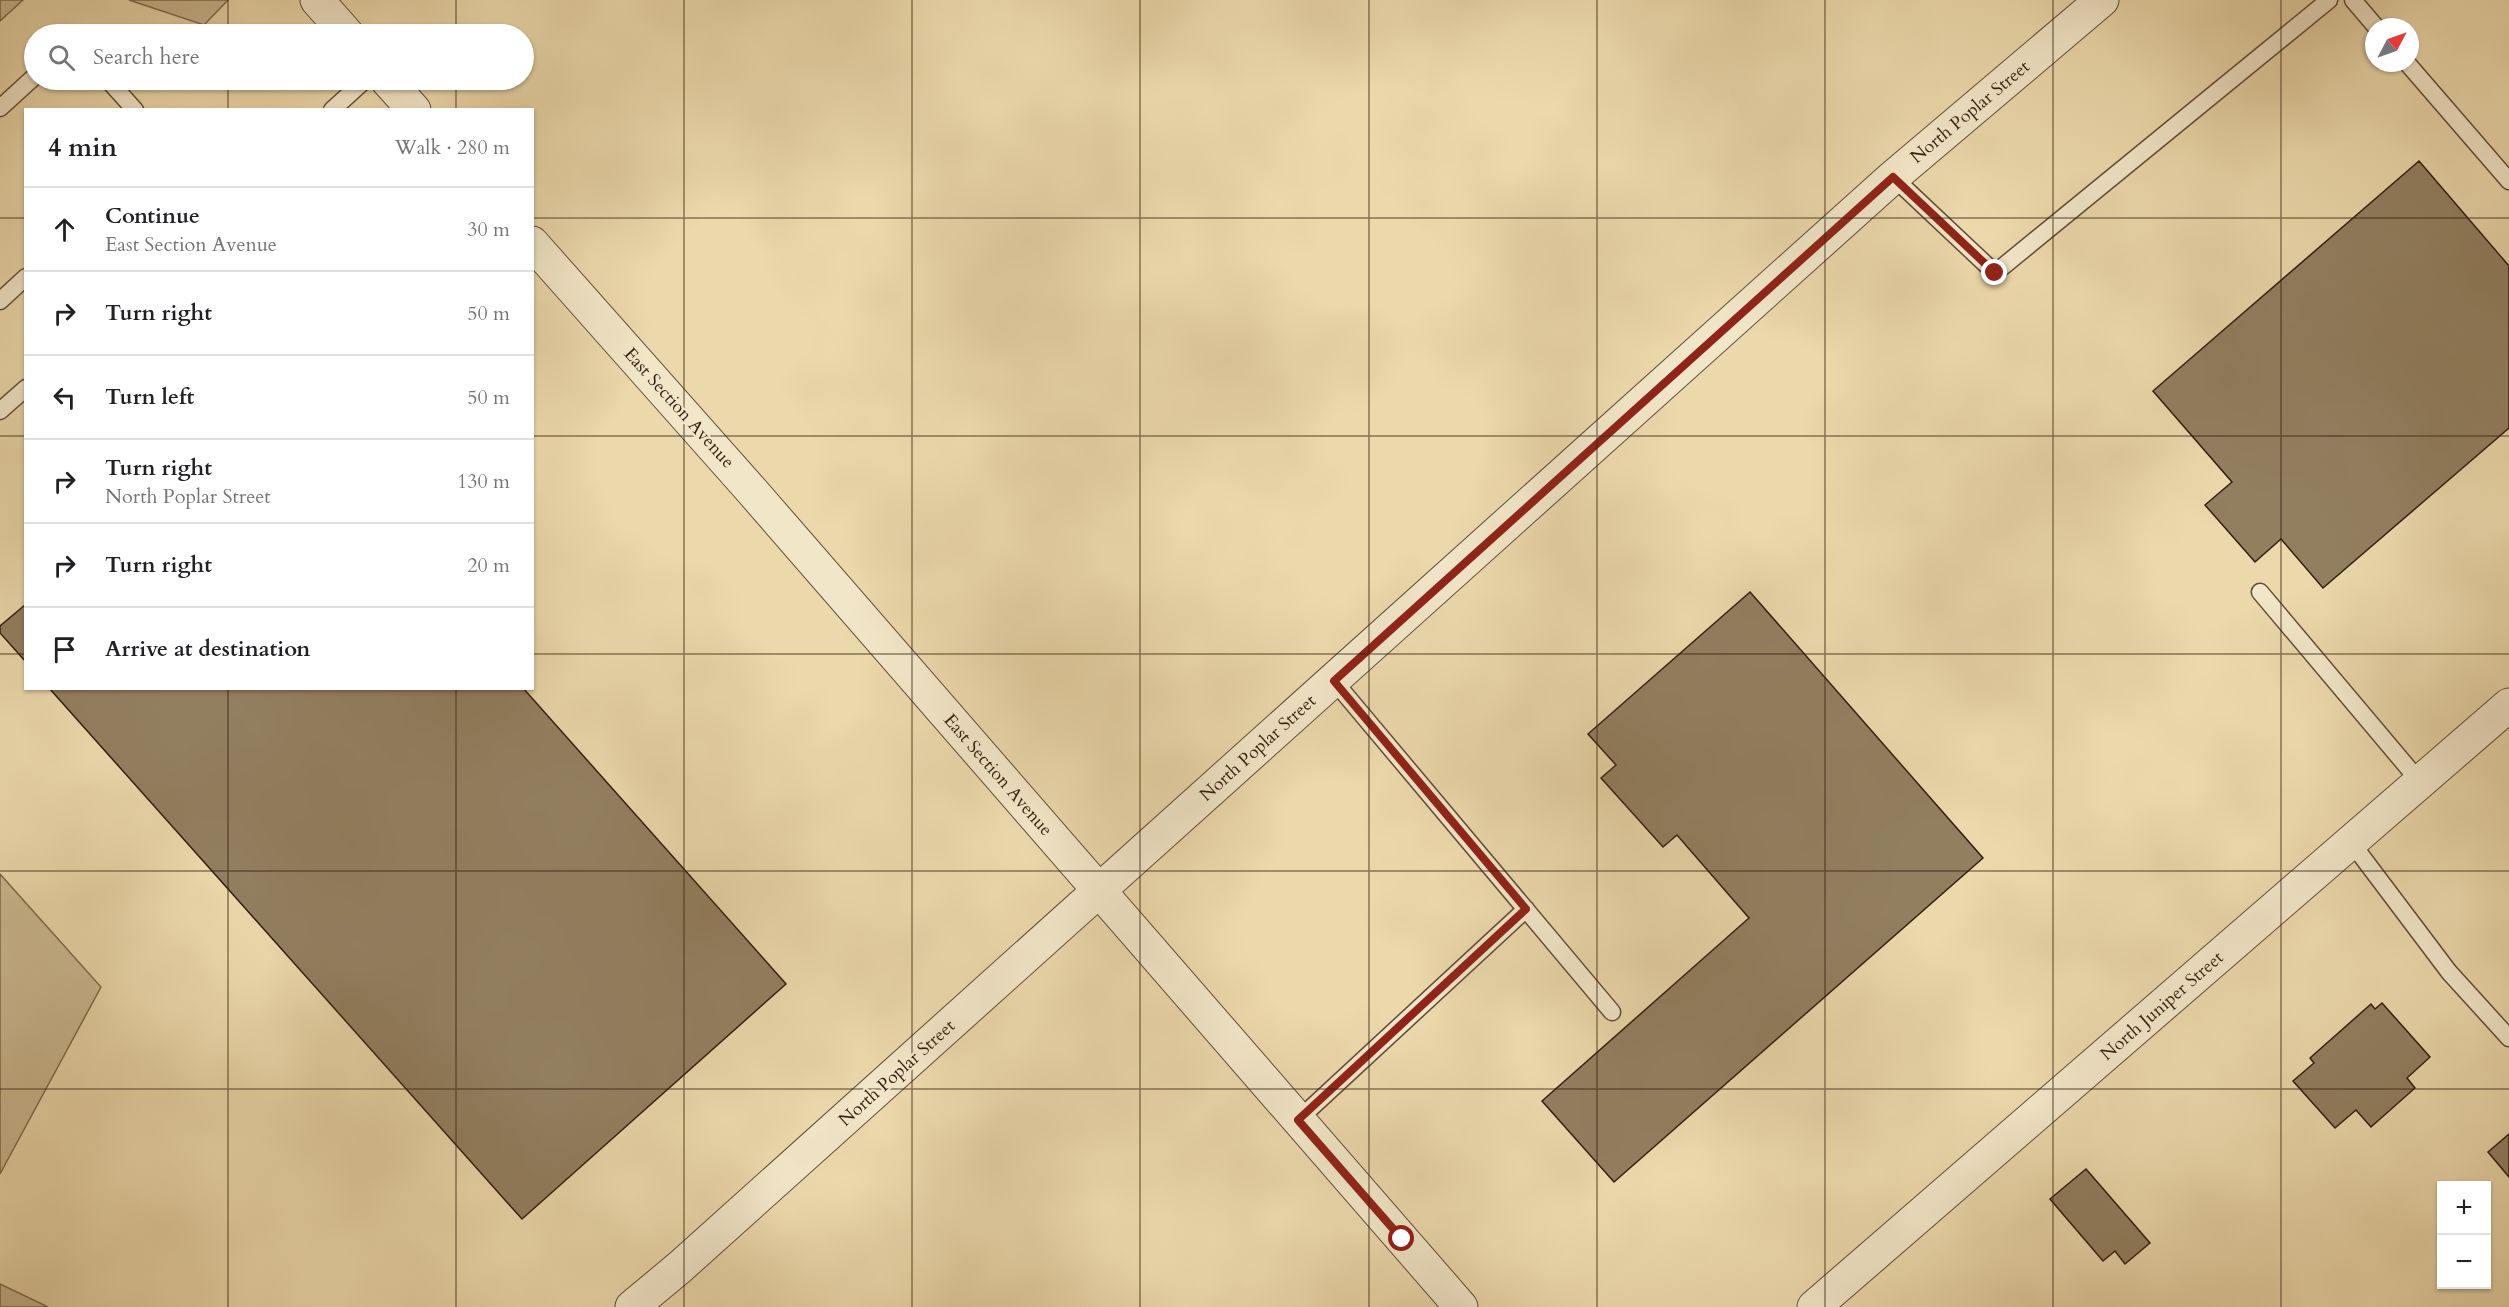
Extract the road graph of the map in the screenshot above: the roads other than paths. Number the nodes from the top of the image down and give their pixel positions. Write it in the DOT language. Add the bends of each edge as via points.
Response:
graph roads {
  1 [pos="317,0"];
  2 [pos="2329,0"];
  3 [pos="2353,0"];
  4 [pos="2085,5"];
  5 [pos="2368,18"];
  6 [pos="338,24"];
  7 [pos="2416,72"];
  8 [pos="24,86"];
  9 [pos="117,90"];
  10 [pos="354,90"];
  11 [pos="396,90"];
  12 [pos="0,108"];
  13 [pos="133,108"];
  14 [pos="334,108"];
  15 [pos="412,108"];
  16 [pos="1893,177"];
  17 [pos="2509,181"];
  18 [pos="534,245"];
  19 [pos="24,279"];
  20 [pos="0,301"];
  21 [pos="24,390"];
  22 [pos="0,411"];
  23 [pos="2260,592"];
  24 [pos="1334,681"];
  25 [pos="2509,705"];
  26 [pos="2420,782"];
  27 [pos="2351,842"];
  28 [pos="1099,892"];
  29 [pos="1526,909"];
  30 [pos="1612,1012"];
  31 [pos="2509,1038"];
  32 [pos="1298,1120"];
  33 [pos="633,1307"];
  34 [pos="1461,1307"];
  35 [pos="1814,1307"];
  1 -- 6 [label="street"];
  2 -- 16 [label="lane" via="1995,273"];
  3 -- 5 [label="lane"];
  4 -- 16 [label="street, North Poplar Street"];
  7 -- 17 [label="lane"];
  8 -- 12 [label="lane"];
  9 -- 13 [label="lane"];
  10 -- 14 [label="lane"];
  11 -- 15 [label="street"];
  16 -- 24 [label="street, North Poplar Street"];
  18 -- 28 [label="street, East Section Avenue"];
  19 -- 20 [label="lane"];
  21 -- 22 [label="lane"];
  23 -- 26 [label="lane"];
  24 -- 28 [label="street, North Poplar Street"];
  24 -- 29 [label="lane"];
  25 -- 26 [label="street, North Juniper Street"];
  26 -- 27 [label="street, North Juniper Street"];
  27 -- 31 [label="lane" via="2449,972"];
  27 -- 35 [label="street, North Juniper Street"];
  28 -- 32 [label="street, East Section Avenue"];
  28 -- 33 [label="street, North Poplar Street"];
  29 -- 30 [label="lane"];
  29 -- 32 [label="lane"];
  32 -- 34 [label="street, East Section Avenue"];
}
